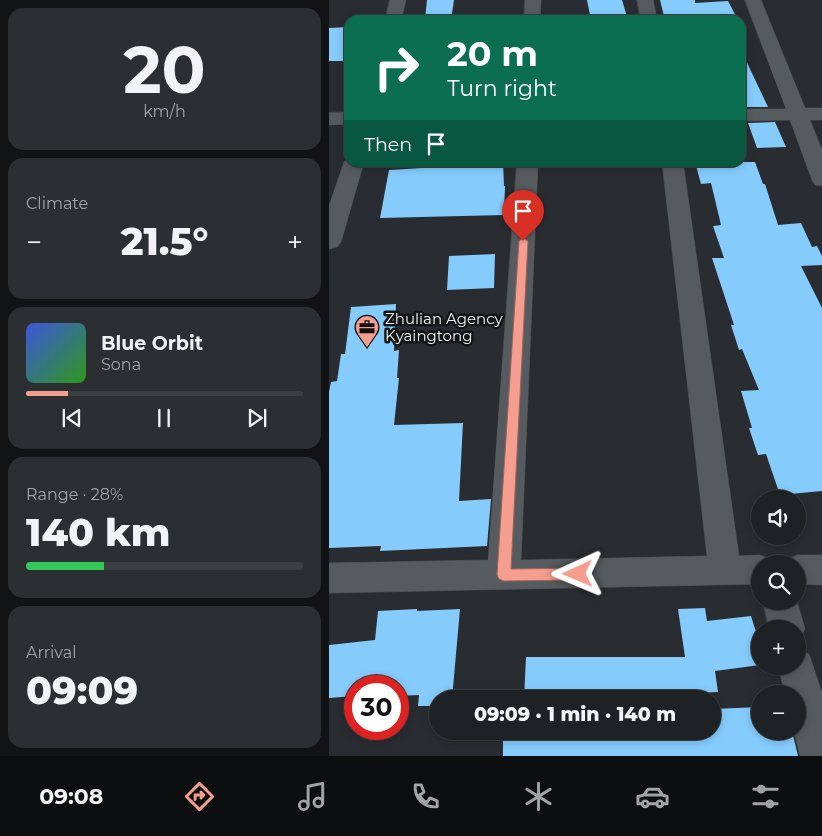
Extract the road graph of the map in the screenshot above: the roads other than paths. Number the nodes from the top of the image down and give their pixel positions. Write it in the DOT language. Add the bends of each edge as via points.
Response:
graph roads {
  1 [pos="398,0"];
  2 [pos="533,0"];
  3 [pos="645,0"];
  4 [pos="753,0"];
  5 [pos="394,15"];
  6 [pos="532,15"];
  7 [pos="648,15"];
  8 [pos="797,114"];
  9 [pos="822,114"];
  10 [pos="746,115"];
  11 [pos="344,118"];
  12 [pos="329,119"];
  13 [pos="352,167"];
  14 [pos="528,167"];
  15 [pos="673,167"];
  16 [pos="822,180"];
  17 [pos="329,242"];
  18 [pos="751,570"];
  19 [pos="806,570"];
  20 [pos="822,570"];
  21 [pos="725,571"];
  22 [pos="504,575"];
  23 [pos="329,578"];
  24 [pos="798,675"];
  25 [pos="819,756"];
  1 -- 5 [label="street"];
  2 -- 6 [label="street"];
  3 -- 7 [label="street"];
  4 -- 8 [label="street"];
  8 -- 9 [label="street"];
  8 -- 10 [label="street"];
  8 -- 16 [label="street"];
  11 -- 12 [label="street"];
  13 -- 17 [label="street"];
  14 -- 22 [label="street"];
  15 -- 21 [label="street"];
  18 -- 21 [label="street"];
  19 -- 20 [label="street"];
  21 -- 22 [label="street"];
  22 -- 23 [label="street"];
  24 -- 25 [label="street"];
}
